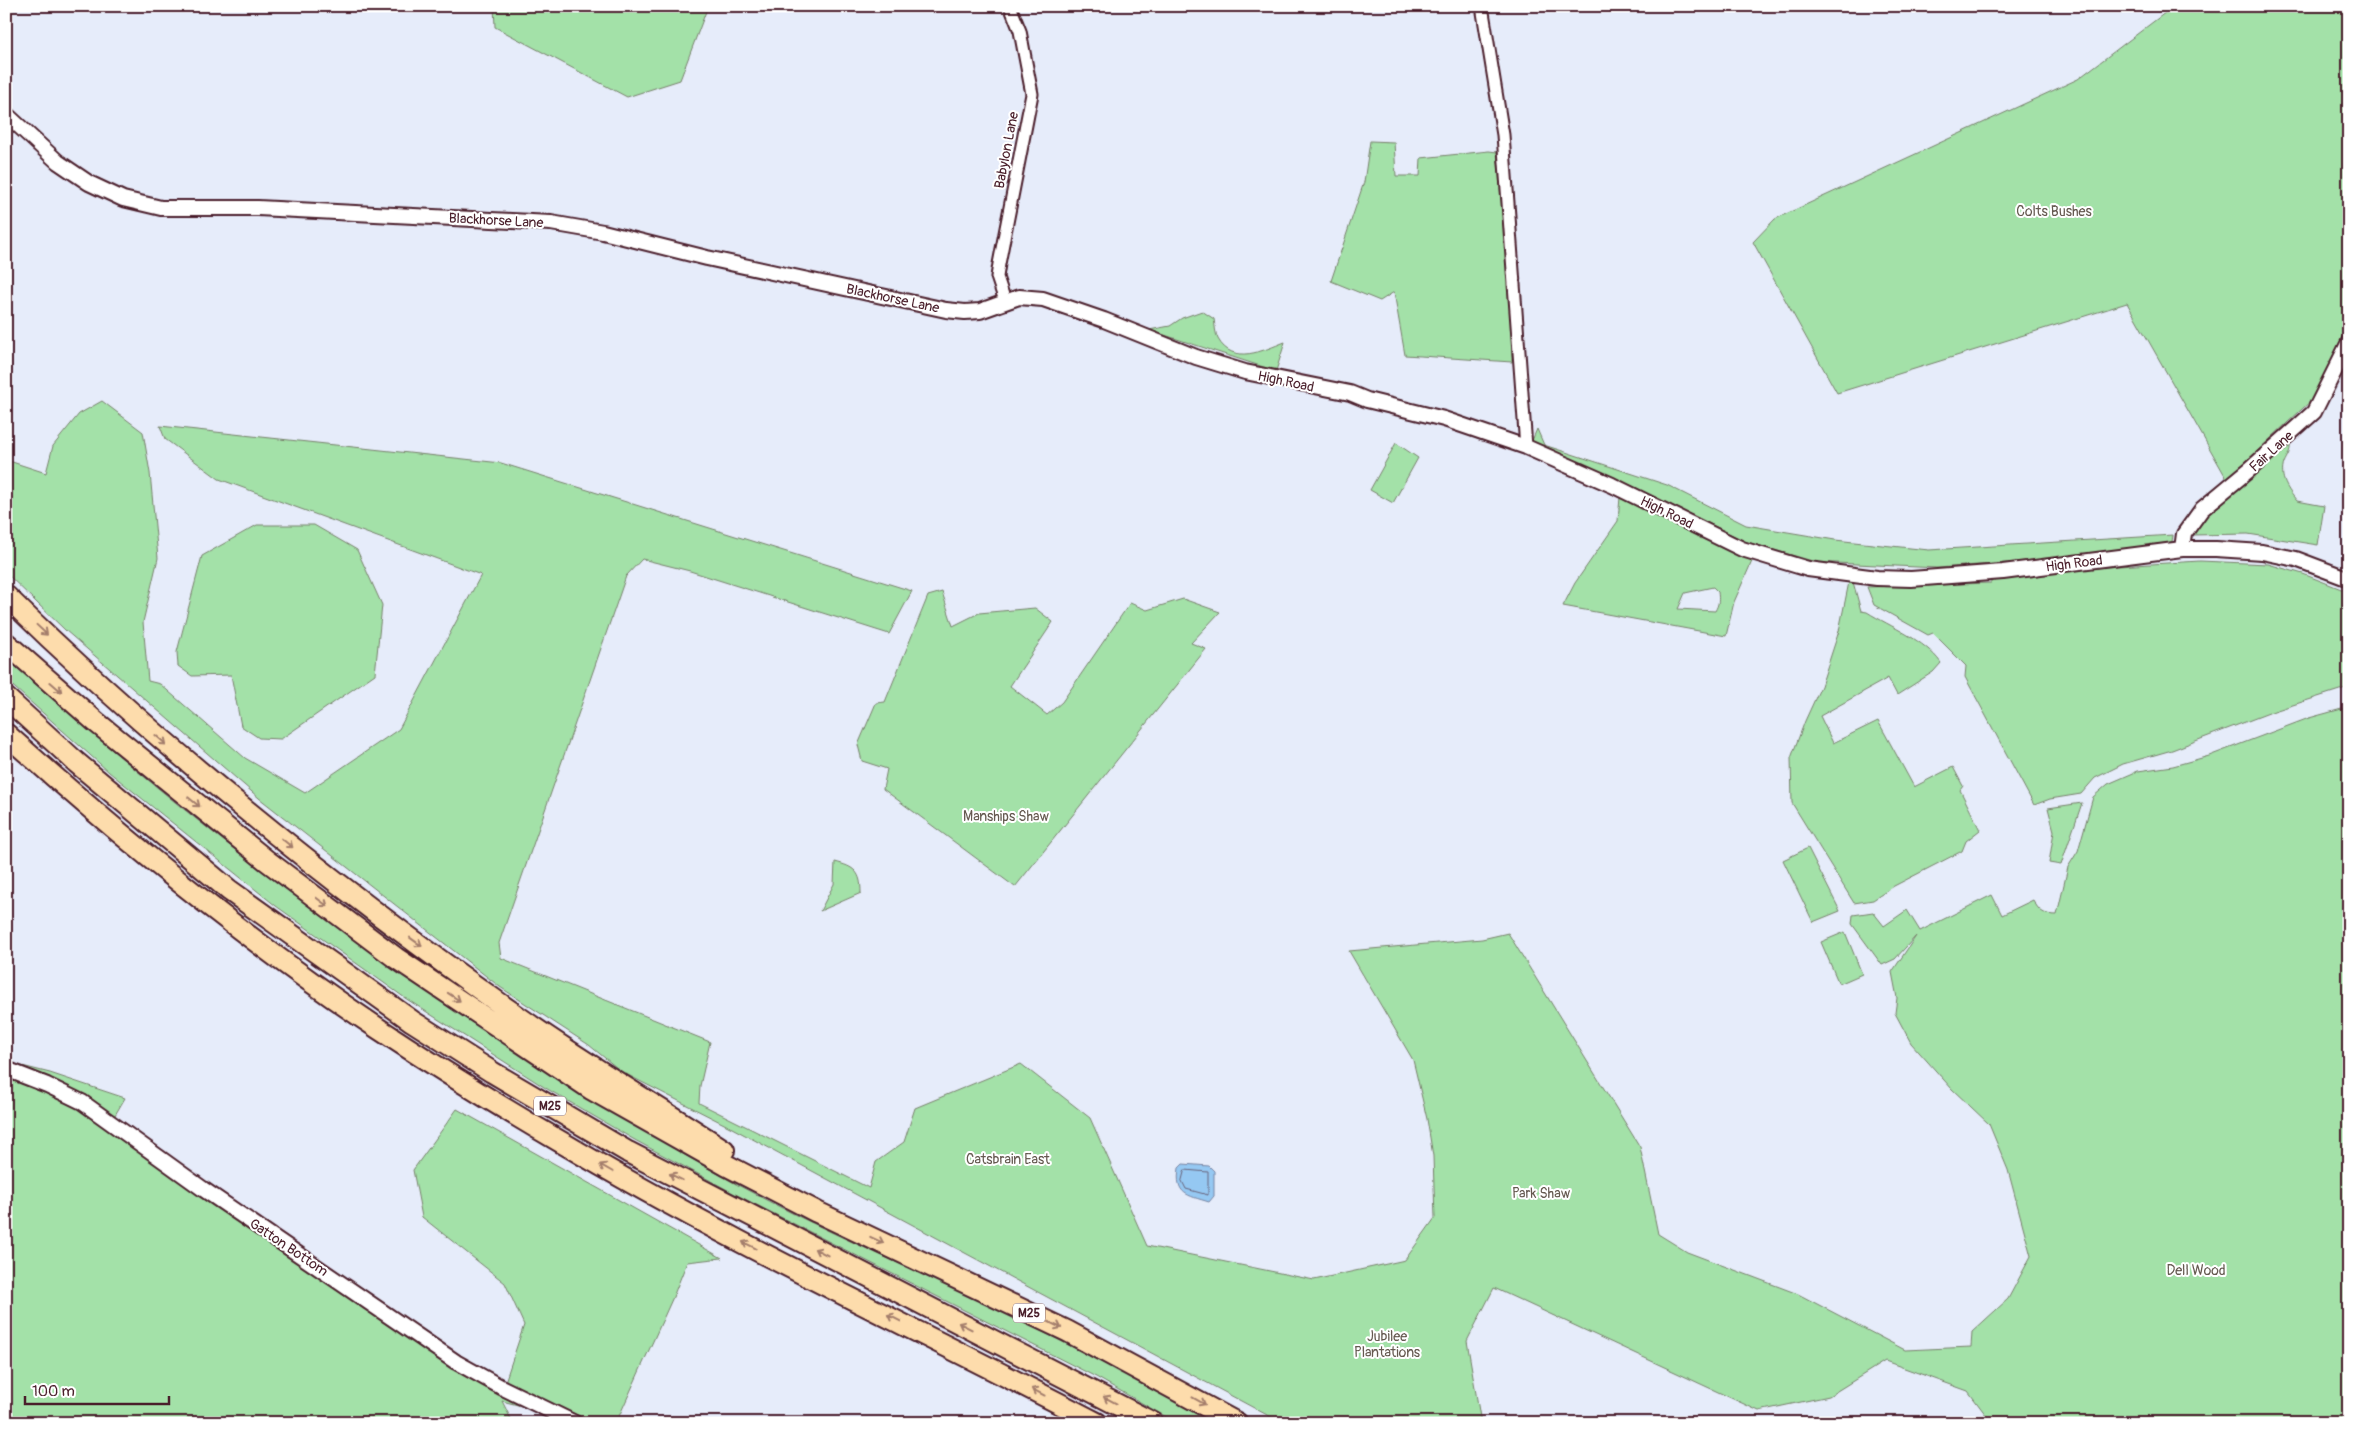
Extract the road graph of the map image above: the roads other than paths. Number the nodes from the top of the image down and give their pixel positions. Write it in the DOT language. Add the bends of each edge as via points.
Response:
graph roads {
  1 [pos="1010,6"];
  2 [pos="1482,6"];
  3 [pos="6,114"];
  4 [pos="1005,301"];
  5 [pos="2349,342"];
  6 [pos="1526,447"];
  7 [pos="2182,549"];
  8 [pos="2349,579"];
  9 [pos="6,596"];
  10 [pos="6,643"];
  11 [pos="6,698"];
  12 [pos="6,734"];
  13 [pos="6,1069"];
  14 [pos="817,1212"];
  15 [pos="575,1423"];
  16 [pos="1097,1423"];
  17 [pos="1153,1423"];
  18 [pos="1237,1423"];
  1 -- 4 [label="street, Babylon Lane" via="1020,31 1032,94 997,277"];
  2 -- 6 [label="street" via="1503,135"];
  3 -- 4 [label="street, Blackhorse Lane" via="58,162 89,183 124,199 161,208 258,208 551,223 946,310 980,311"];
  4 -- 6 [label="street, High Road" via="1019,297 1043,299 1196,358 1245,372 1350,393"];
  5 -- 7 [label="street, Fair Lane" via="2314,412 2202,509 2184,534"];
  6 -- 7 [label="street, High Road" via="1742,549 1808,569 1912,579 2004,572"];
  7 -- 8 [label="street, High Road" via="2262,552 2296,559"];
  9 -- 14 [label="highway, M25, one-way" via="186,761 400,931 530,1025"];
  10 -- 14 [label="highway, M25, one-way" via="96,722 227,828 396,958 590,1089"];
  17 -- 11 [label="highway, M25, one-way" via="628,1152 492,1072 412,1021 229,890 77,764"];
  16 -- 12 [label="highway, M25, one-way" via="665,1202 482,1095 377,1027 229,921"];
  13 -- 15 [label="street, Gatton Bottom" via="82,1102 456,1362"];
  14 -- 18 [label="highway, M25, one-way" via="1067,1331"];
}
